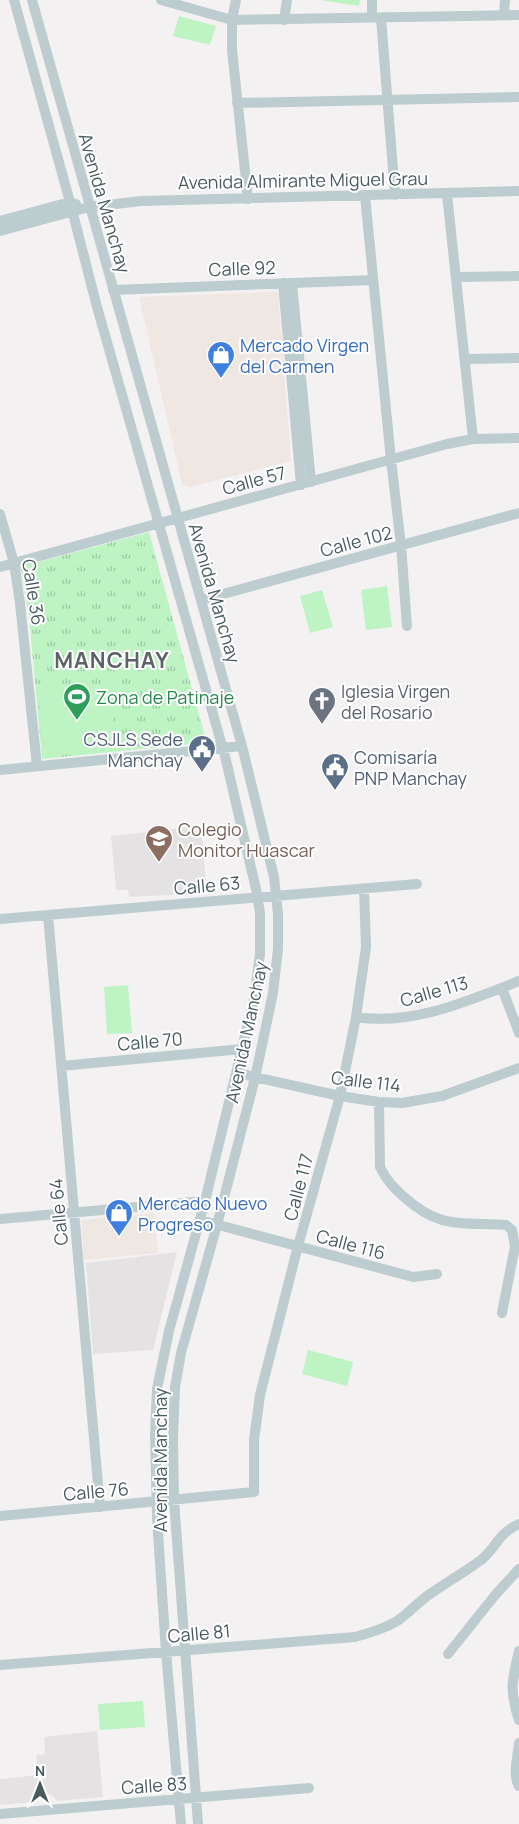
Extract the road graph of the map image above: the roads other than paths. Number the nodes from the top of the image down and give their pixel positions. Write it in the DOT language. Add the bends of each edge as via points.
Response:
graph roads {
  1 [pos="14,0"];
  2 [pos="161,0"];
  3 [pos="236,0"];
  4 [pos="287,0"];
  5 [pos="372,0"];
  6 [pos="504,0"];
  7 [pos="35,1"];
  8 [pos="504,15"];
  9 [pos="519,15"];
  10 [pos="377,18"];
  11 [pos="232,20"];
  12 [pos="284,20"];
  13 [pos="519,97"];
  14 [pos="387,100"];
  15 [pos="237,103"];
  16 [pos="519,191"];
  17 [pos="447,194"];
  18 [pos="395,195"];
  19 [pos="365,196"];
  20 [pos="248,198"];
  21 [pos="71,207"];
  22 [pos="89,207"];
  23 [pos="0,221"];
  24 [pos="0,231"];
  25 [pos="519,276"];
  26 [pos="456,277"];
  27 [pos="373,280"];
  28 [pos="287,283"];
  29 [pos="112,290"];
  30 [pos="519,358"];
  31 [pos="465,359"];
  32 [pos="519,438"];
  33 [pos="473,439"];
  34 [pos="391,460"];
  35 [pos="306,484"];
  36 [pos="519,512"];
  37 [pos="0,514"];
  38 [pos="176,518"];
  39 [pos="159,522"];
  40 [pos="401,545"];
  41 [pos="14,563"];
  42 [pos="0,567"];
  43 [pos="200,600"];
  44 [pos="407,626"];
  45 [pos="242,746"];
  46 [pos="223,749"];
  47 [pos="37,766"];
  48 [pos="0,770"];
  49 [pos="417,884"];
  50 [pos="364,889"];
  51 [pos="258,897"];
  52 [pos="277,897"];
  53 [pos="48,915"];
  54 [pos="0,920"];
  55 [pos="519,981"];
  56 [pos="502,988"];
  57 [pos="356,1017"];
  58 [pos="519,1033"];
  59 [pos="242,1049"];
  60 [pos="61,1066"];
  61 [pos="519,1068"];
  62 [pos="237,1073"];
  63 [pos="255,1078"];
  64 [pos="340,1096"];
  65 [pos="379,1102"];
  66 [pos="204,1201"];
  67 [pos="74,1212"];
  68 [pos="0,1219"];
  69 [pos="200,1220"];
  70 [pos="217,1225"];
  71 [pos="298,1246"];
  72 [pos="515,1265"];
  73 [pos="437,1274"];
  74 [pos="502,1313"];
  75 [pos="254,1492"];
  76 [pos="174,1500"];
  77 [pos="157,1502"];
  78 [pos="100,1507"];
  79 [pos="0,1516"];
  80 [pos="519,1524"];
  81 [pos="519,1569"];
  82 [pos="185,1651"];
  83 [pos="519,1651"];
  84 [pos="166,1652"];
  85 [pos="448,1654"];
  86 [pos="0,1665"];
  87 [pos="519,1720"];
  88 [pos="519,1743"];
  89 [pos="519,1786"];
  90 [pos="310,1788"];
  91 [pos="197,1798"];
  92 [pos="178,1799"];
  93 [pos="0,1814"];
  94 [pos="181,1824"];
  95 [pos="198,1824"];
  1 -- 21 [label="street, Avenida Manchay"];
  2 -- 11 [label="street"];
  3 -- 11 [label="street"];
  4 -- 12 [label="street"];
  5 -- 10 [label="street"];
  6 -- 8 [label="street"];
  7 -- 22 [label="street, Avenida Manchay"];
  8 -- 9 [label="street"];
  8 -- 10 [label="street"];
  10 -- 12 [label="street"];
  10 -- 14 [label="street"];
  11 -- 12 [label="street"];
  11 -- 15 [label="street"];
  13 -- 14 [label="street"];
  14 -- 15 [label="street"];
  14 -- 18 [label="street"];
  15 -- 20 [label="street"];
  16 -- 17 [label="street, Avenida Almirante Miguel Grau"];
  17 -- 18 [label="street, Avenida Almirante Miguel Grau"];
  17 -- 26 [label="street"];
  18 -- 19 [label="street, Avenida Almirante Miguel Grau"];
  19 -- 20 [label="street, Avenida Almirante Miguel Grau"];
  19 -- 27 [label="street"];
  20 -- 22 [label="street, Avenida Almirante Miguel Grau" via="159,199"];
  21 -- 22 [label="street, Avenida Almirante Miguel Grau"];
  21 -- 23 [label="street, Avenida Almirante Miguel Grau"];
  21 -- 24 [label="street, Avenida Almirante Miguel Grau"];
  21 -- 39 [label="street, Avenida Manchay"];
  22 -- 29 [label="street, Avenida Manchay"];
  25 -- 26 [label="street"];
  26 -- 31 [label="street"];
  27 -- 28 [label="street, Calle 92"];
  27 -- 34 [label="street"];
  28 -- 29 [label="street, Calle 92"];
  28 -- 35 [label="street"];
  29 -- 38 [label="street, Avenida Manchay"];
  30 -- 31 [label="street"];
  31 -- 33 [label="street"];
  32 -- 33 [label="street, Calle 57"];
  33 -- 34 [label="street, Calle 57"];
  34 -- 35 [label="street, Calle 57"];
  34 -- 40 [label="street"];
  35 -- 38 [label="street, Calle 57"];
  36 -- 40 [label="street, Calle 102"];
  37 -- 41 [label="street, Calle 36"];
  38 -- 39 [label="street, Calle 57"];
  38 -- 43 [label="street, Avenida Manchay"];
  39 -- 41 [label="street, Calle 57"];
  39 -- 46 [label="street, Avenida Manchay"];
  40 -- 43 [label="street, Calle 102"];
  40 -- 44 [label="street"];
  41 -- 42 [label="street, Calle 57"];
  41 -- 47 [label="street, Calle 36"];
  43 -- 45 [label="street, Avenida Manchay"];
  45 -- 46 [label="street"];
  45 -- 52 [label="street, Avenida Manchay"];
  46 -- 47 [label="street"];
  46 -- 51 [label="street, Avenida Manchay"];
  47 -- 48 [label="street"];
  49 -- 50 [label="street, Calle 63"];
  50 -- 52 [label="street, Calle 63"];
  50 -- 57 [label="street, Calle 117" via="366,947"];
  51 -- 52 [label="street, Calle 63"];
  51 -- 53 [label="street, Calle 63"];
  51 -- 59 [label="street, Avenida Manchay" via="260,954"];
  52 -- 63 [label="street, Avenida Manchay" via="276,980"];
  53 -- 54 [label="street, Calle 63"];
  53 -- 60 [label="street, Calle 64"];
  55 -- 56 [label="street, Calle 113"];
  56 -- 57 [label="street, Calle 113" via="415,1016 382,1020"];
  56 -- 58 [label="street"];
  57 -- 64 [label="street, Calle 117"];
  59 -- 60 [label="street, Calle 70"];
  59 -- 62 [label="street, Avenida Manchay"];
  60 -- 67 [label="street, Calle 64"];
  61 -- 65 [label="street, Calle 114" via="432,1098 402,1103"];
  62 -- 63 [label="street, Calle 114"];
  62 -- 66 [label="street, Avenida Manchay"];
  63 -- 64 [label="street, Calle 114"];
  63 -- 70 [label="street, Avenida Manchay"];
  64 -- 65 [label="street, Calle 114"];
  64 -- 71 [label="street, Calle 117"];
  65 -- 72 [label="street" via="380,1167 393,1187 420,1211 438,1220 456,1224 506,1225 514,1236"];
  66 -- 67 [label="street"];
  66 -- 69 [label="street, Avenida Manchay"];
  67 -- 68 [label="street"];
  67 -- 78 [label="street, Calle 64"];
  69 -- 70 [label="street, Calle 116"];
  69 -- 77 [label="street, Avenida Manchay" via="159,1373 155,1410"];
  70 -- 71 [label="street, Calle 116"];
  70 -- 76 [label="street, Avenida Manchay" via="177,1372 173,1422"];
  71 -- 73 [label="street, Calle 116" via="413,1277"];
  71 -- 75 [label="street, Calle 117" via="258,1403"];
  72 -- 74 [label="street"];
  75 -- 76 [label="street, Calle 76"];
  76 -- 77 [label="street, Calle 76"];
  76 -- 82 [label="street, Avenida Manchay"];
  77 -- 78 [label="street, Calle 76"];
  77 -- 84 [label="street, Avenida Manchay"];
  78 -- 79 [label="street, Calle 76"];
  80 -- 82 [label="street, Calle 81" via="504,1532 482,1559 382,1629 355,1637"];
  81 -- 85 [label="street"];
  82 -- 84 [label="street, Calle 81"];
  82 -- 91 [label="street, Avenida Manchay"];
  83 -- 87 [label="street" via="512,1700"];
  84 -- 86 [label="street, Calle 81"];
  84 -- 92 [label="street, Avenida Manchay"];
  88 -- 89 [label="street" via="516,1778"];
  90 -- 91 [label="street, Calle 83"];
  91 -- 92 [label="street, Calle 83"];
  91 -- 95 [label="street, Avenida Manchay"];
  92 -- 93 [label="street, Calle 83"];
  92 -- 94 [label="street, Avenida Manchay"];
}
